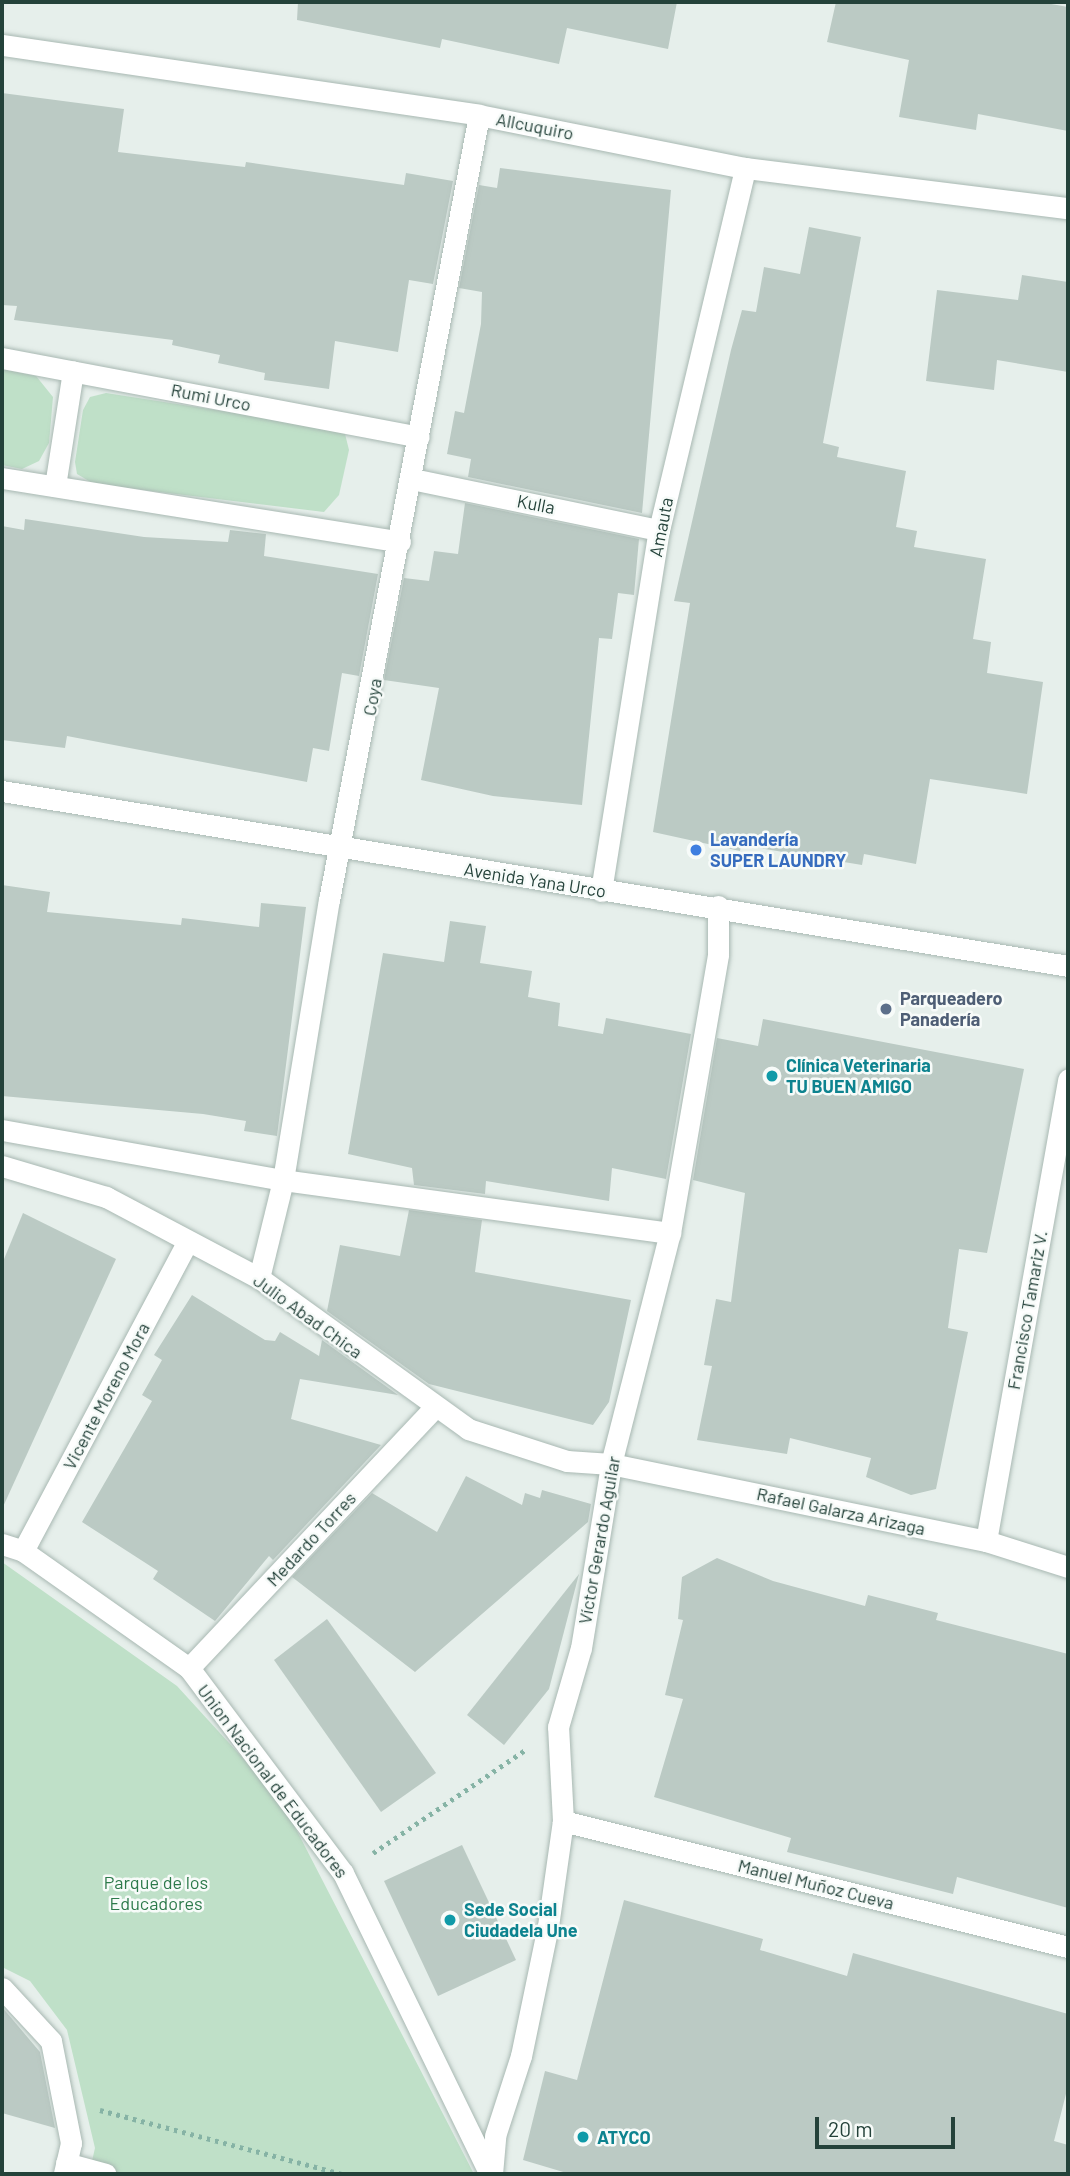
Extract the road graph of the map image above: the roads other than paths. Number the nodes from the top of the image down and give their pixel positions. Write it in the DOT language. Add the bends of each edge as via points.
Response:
graph roads {
  1 [pos="2,45"];
  2 [pos="479,115"];
  3 [pos="745,168"];
  4 [pos="1068,208"];
  5 [pos="2,358"];
  6 [pos="73,371"];
  7 [pos="419,437"];
  8 [pos="2,478"];
  9 [pos="412,479"];
  10 [pos="55,486"];
  11 [pos="659,530"];
  12 [pos="400,542"];
  13 [pos="2,790"];
  14 [pos="343,848"];
  15 [pos="601,891"];
  16 [pos="718,905"];
  17 [pos="1068,966"];
  18 [pos="1068,1079"];
  19 [pos="2,1130"];
  20 [pos="2,1166"];
  21 [pos="283,1180"];
  22 [pos="670,1233"];
  23 [pos="188,1241"];
  24 [pos="259,1278"];
  25 [pos="433,1409"];
  26 [pos="611,1464"];
  27 [pos="986,1541"];
  28 [pos="2,1544"];
  29 [pos="23,1551"];
  30 [pos="1068,1567"];
  31 [pos="189,1668"];
  32 [pos="563,1821"];
  33 [pos="1068,1947"];
  34 [pos="2,1988"];
  35 [pos="65,2169"];
  36 [pos="106,2174"];
  37 [pos="491,2174"];
  1 -- 2 [label="street, Allcuquiro"];
  2 -- 3 [label="street, Allcuquiro"];
  2 -- 7 [label="street, Coya"];
  3 -- 4 [label="street, Allcuquiro"];
  3 -- 11 [label="street, Amauta"];
  5 -- 6 [label="street, Rumi Urco"];
  6 -- 7 [label="street, Rumi Urco"];
  6 -- 10 [label="street"];
  7 -- 9 [label="street, Coya"];
  8 -- 10 [label="street"];
  9 -- 11 [label="street, Kulla"];
  9 -- 12 [label="street, Coya"];
  10 -- 12 [label="street"];
  11 -- 15 [label="street, Amauta"];
  12 -- 14 [label="street, Coya"];
  13 -- 14 [label="street, Avenida Yana Urco"];
  14 -- 15 [label="street, Avenida Yana Urco"];
  14 -- 21 [label="street, Coya"];
  15 -- 16 [label="street, Avenida Yana Urco"];
  16 -- 17 [label="street, Avenida Yana Urco"];
  16 -- 22 [label="street, Víctor Gerardo Aguilar" via="718,954"];
  18 -- 27 [label="street, Francisco Tamariz V."];
  19 -- 21 [label="street"];
  20 -- 23 [label="street, Julio Abad Chica" via="106,1196"];
  21 -- 22 [label="street"];
  21 -- 24 [label="street, Coya"];
  22 -- 26 [label="street, Víctor Gerardo Aguilar"];
  23 -- 24 [label="street, Julio Abad Chica"];
  23 -- 29 [label="street, Vicente Moreno Mora"];
  24 -- 25 [label="street, Julio Abad Chica"];
  25 -- 26 [label="street, Julio Abad Chica" via="468,1429 566,1461"];
  25 -- 31 [label="street, Medardo Torres"];
  26 -- 27 [label="street, Rafael Galarza Arizaga"];
  26 -- 32 [label="street, Víctor Gerardo Aguilar" via="580,1648 558,1727"];
  27 -- 30 [label="street, Rafael Galarza Arizaga"];
  28 -- 29 [label="street, Union Nacional de Educadores"];
  29 -- 31 [label="street, Union Nacional de Educadores"];
  31 -- 37 [label="street, Union Nacional de Educadores" via="343,1873"];
  32 -- 33 [label="street, Manuel Muñoz Cueva"];
  32 -- 37 [label="street, Víctor Gerardo Aguilar" via="548,1926 521,2056 495,2136"];
  34 -- 35 [label="street" via="51,2041 71,2143"];
  35 -- 36 [label="street"];
}
